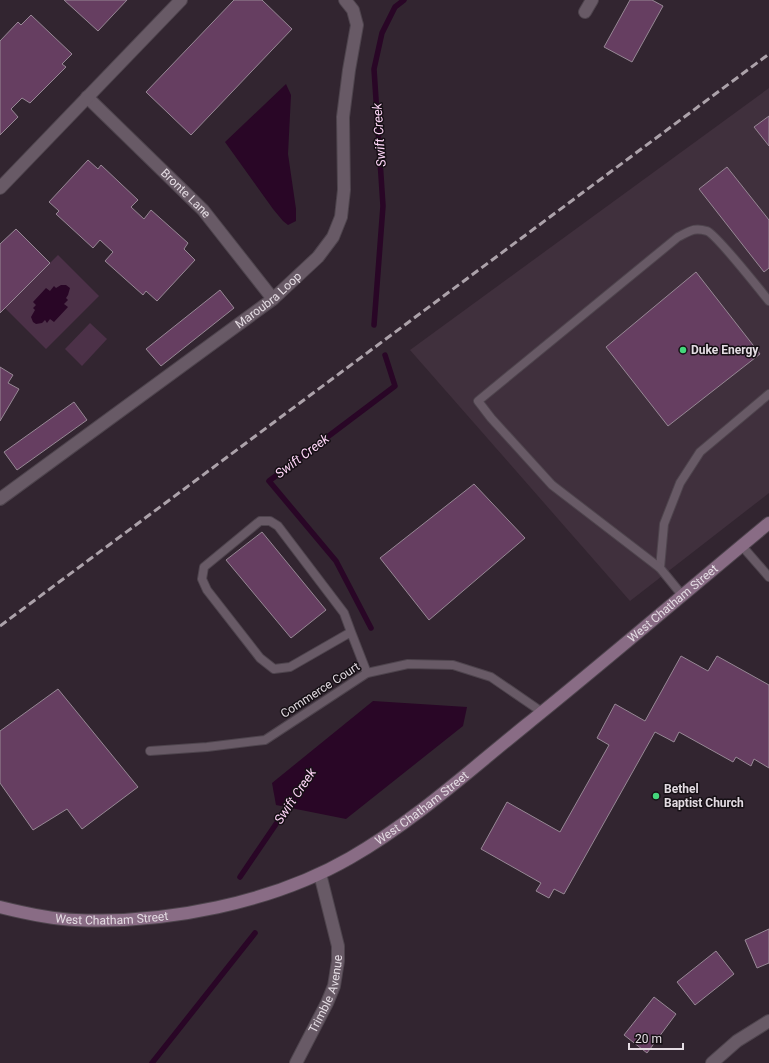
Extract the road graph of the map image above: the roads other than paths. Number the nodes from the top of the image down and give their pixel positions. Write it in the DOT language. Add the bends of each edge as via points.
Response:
graph roads {
  1 [pos="181,0"];
  2 [pos="345,0"];
  3 [pos="592,0"];
  4 [pos="585,12"];
  5 [pos="87,97"];
  6 [pos="0,188"];
  7 [pos="273,299"];
  8 [pos="769,301"];
  9 [pos="769,394"];
  10 [pos="5,488"];
  11 [pos="0,499"];
  12 [pos="769,524"];
  13 [pos="742,546"];
  14 [pos="660,568"];
  15 [pos="769,577"];
  16 [pos="682,595"];
  17 [pos="350,632"];
  18 [pos="367,673"];
  19 [pos="542,712"];
  20 [pos="150,751"];
  21 [pos="320,874"];
  22 [pos="0,907"];
  23 [pos="769,1021"];
  24 [pos="296,1063"];
  25 [pos="712,1063"];
  1 -- 5 [label="street"];
  2 -- 7 [label="street, Maroubra Loop" via="353,10 357,25 343,117 344,190 341,217 333,237 318,257"];
  3 -- 4 [label="street"];
  5 -- 6 [label="street"];
  5 -- 7 [label="street, Bronte Lane" via="203,210"];
  7 -- 10 [label="street, Maroubra Loop"];
  8 -- 14 [label="lane" via="709,232 692,229 672,242 478,401 552,485"];
  9 -- 14 [label="lane" via="700,452 680,483 664,524"];
  10 -- 11 [label="street, Maroubra Loop"];
  12 -- 13 [label="street, West Chatham Street"];
  13 -- 15 [label="lane"];
  13 -- 16 [label="street, West Chatham Street"];
  14 -- 16 [label="lane"];
  16 -- 19 [label="street, West Chatham Street"];
  17 -- 17 [label="lane" via="344,612 278,526 270,521 260,521 204,568 202,579 207,590 260,658 274,669 290,667"];
  17 -- 18 [label="lane"];
  18 -- 19 [label="lane, Commerce Court" via="408,664 453,665 491,677"];
  18 -- 20 [label="lane, Commerce Court" via="265,740"];
  19 -- 21 [label="street, West Chatham Street" via="396,828"];
  21 -- 22 [label="street, West Chatham Street" via="230,904 164,916 74,920"];
  21 -- 24 [label="street, Trimble Avenue" via="338,946 338,961 334,986 327,1003"];
  23 -- 25 [label="street" via="737,1041"];
}
